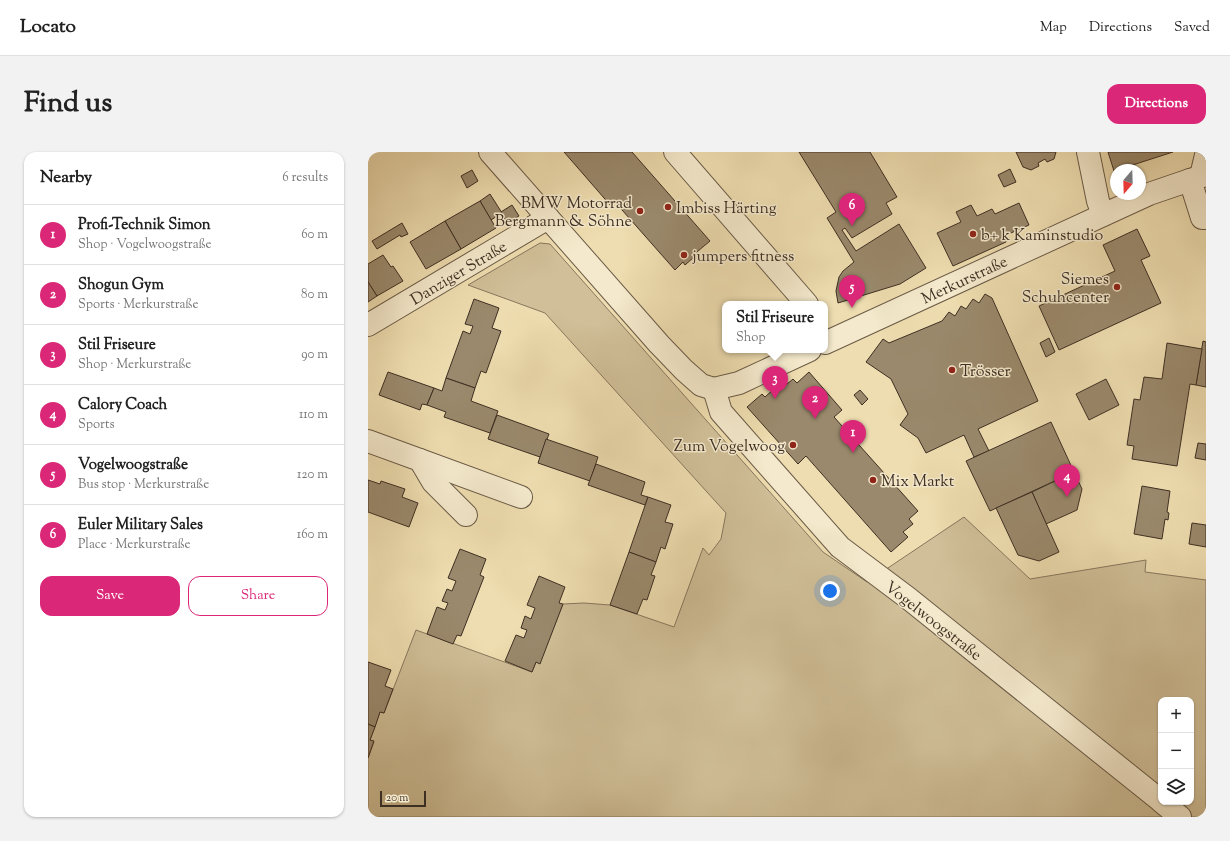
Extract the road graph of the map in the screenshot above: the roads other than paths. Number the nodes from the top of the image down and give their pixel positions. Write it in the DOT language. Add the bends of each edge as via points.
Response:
graph roads {
  1 [pos="490,152"];
  2 [pos="675,152"];
  3 [pos="1088,152"];
  4 [pos="1206,155"];
  5 [pos="1199,177"];
  6 [pos="1103,215"];
  7 [pos="548,218"];
  8 [pos="1206,218"];
  9 [pos="804,301"];
  10 [pos="368,325"];
  11 [pos="828,336"];
  12 [pos="804,353"];
  13 [pos="714,389"];
  14 [pos="368,441"];
  15 [pos="420,460"];
  16 [pos="521,497"];
  17 [pos="466,515"];
  18 [pos="1158,800"];
  19 [pos="1165,805"];
  20 [pos="1180,817"];
  1 -- 7 [label="street"];
  2 -- 9 [label="street"];
  3 -- 6 [label="street"];
  4 -- 5 [label="street"];
  5 -- 6 [label="street, Merkurstraße" via="1149,194"];
  5 -- 8 [label="street" via="1202,218"];
  6 -- 11 [label="street, Merkurstraße"];
  7 -- 10 [label="street, Danziger Straße"];
  7 -- 13 [label="street" via="684,370 701,385"];
  12 -- 13 [label="street" via="739,384"];
  13 -- 18 [label="street, Vogelwoogstraße" via="721,412 840,547 908,598"];
  14 -- 15 [label="street"];
  15 -- 16 [label="street"];
  15 -- 17 [label="street" via="433,482"];
  19 -- 20 [label="street, Vogelwoogstraße"];
}
